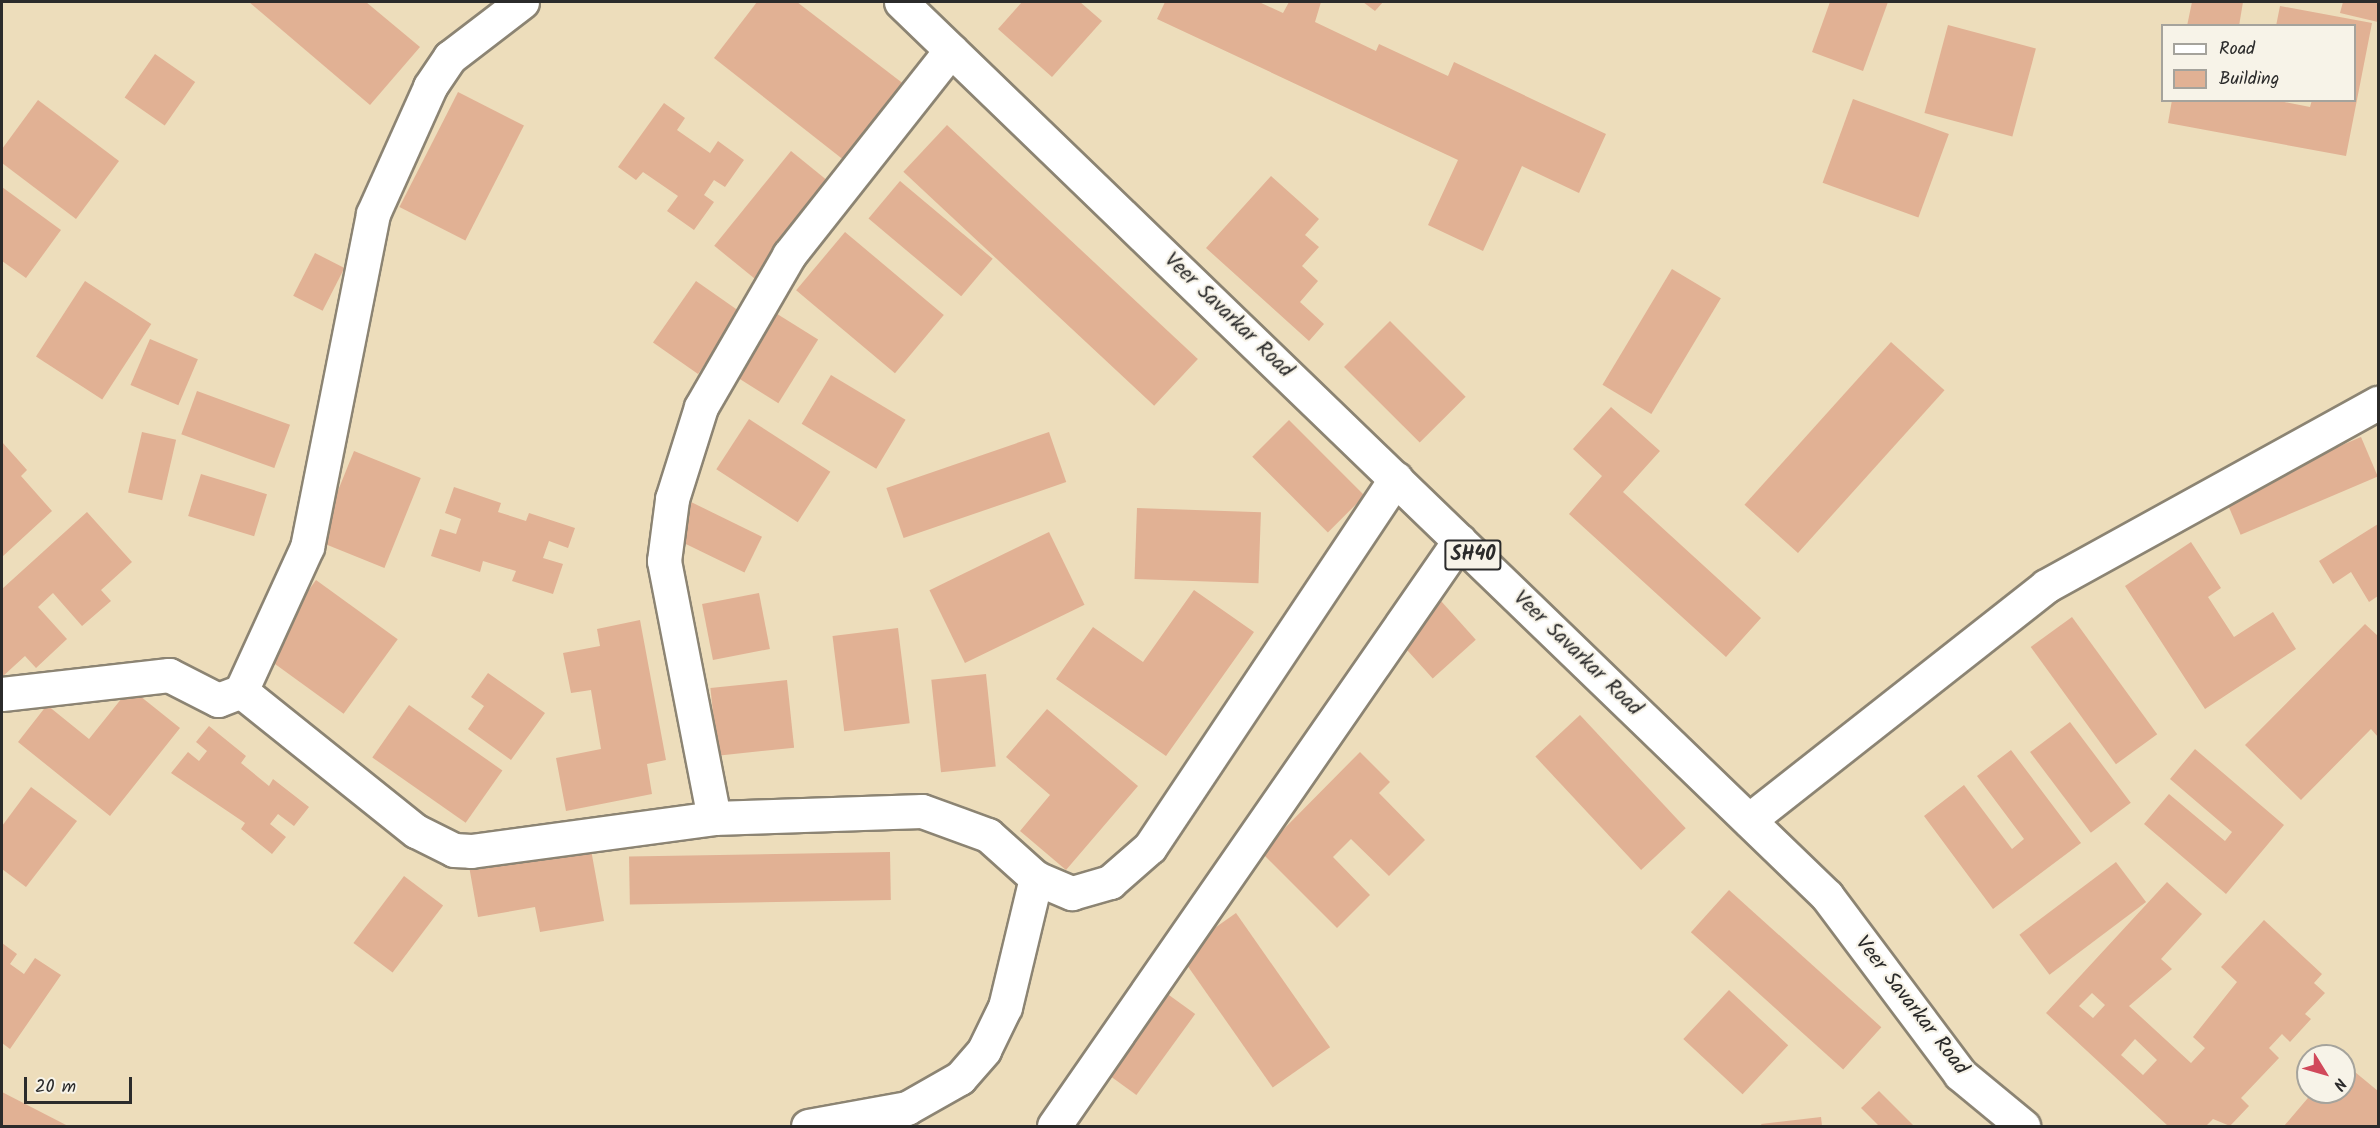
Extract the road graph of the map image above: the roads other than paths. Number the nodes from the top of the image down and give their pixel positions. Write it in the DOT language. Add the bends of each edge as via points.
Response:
graph roads {
  1 [pos="522,2"];
  2 [pos="901,2"];
  3 [pos="951,50"];
  4 [pos="2379,403"];
  5 [pos="1396,478"];
  6 [pos="1460,541"];
  7 [pos="241,691"];
  8 [pos="2,694"];
  9 [pos="714,818"];
  10 [pos="1749,820"];
  11 [pos="1036,878"];
  12 [pos="808,1126"];
  13 [pos="1054,1126"];
  14 [pos="2023,1126"];
  1 -- 7 [label="street" via="450,57 430,87 374,214 307,547"];
  2 -- 3 [label="street, Veer Savarkar Road / SH40"];
  3 -- 5 [label="street, Veer Savarkar Road / SH40"];
  3 -- 9 [label="street" via="789,255 701,407 672,499 664,561 676,605"];
  4 -- 10 [label="street" via="2046,586"];
  5 -- 6 [label="street, Veer Savarkar Road / SH40"];
  5 -- 11 [label="street" via="1150,847 1110,882 1072,893"];
  6 -- 10 [label="street, Veer Savarkar Road / SH40"];
  6 -- 13 [label="street"];
  7 -- 8 [label="street" via="218,700 169,675"];
  7 -- 9 [label="street" via="416,831 454,850"];
  9 -- 11 [label="street" via="922,810 988,835"];
  10 -- 14 [label="street, Veer Savarkar Road / SH40" via="1827,896 1960,1074"];
  11 -- 12 [label="street" via="1005,1007 984,1050 960,1078 907,1108"];
}
